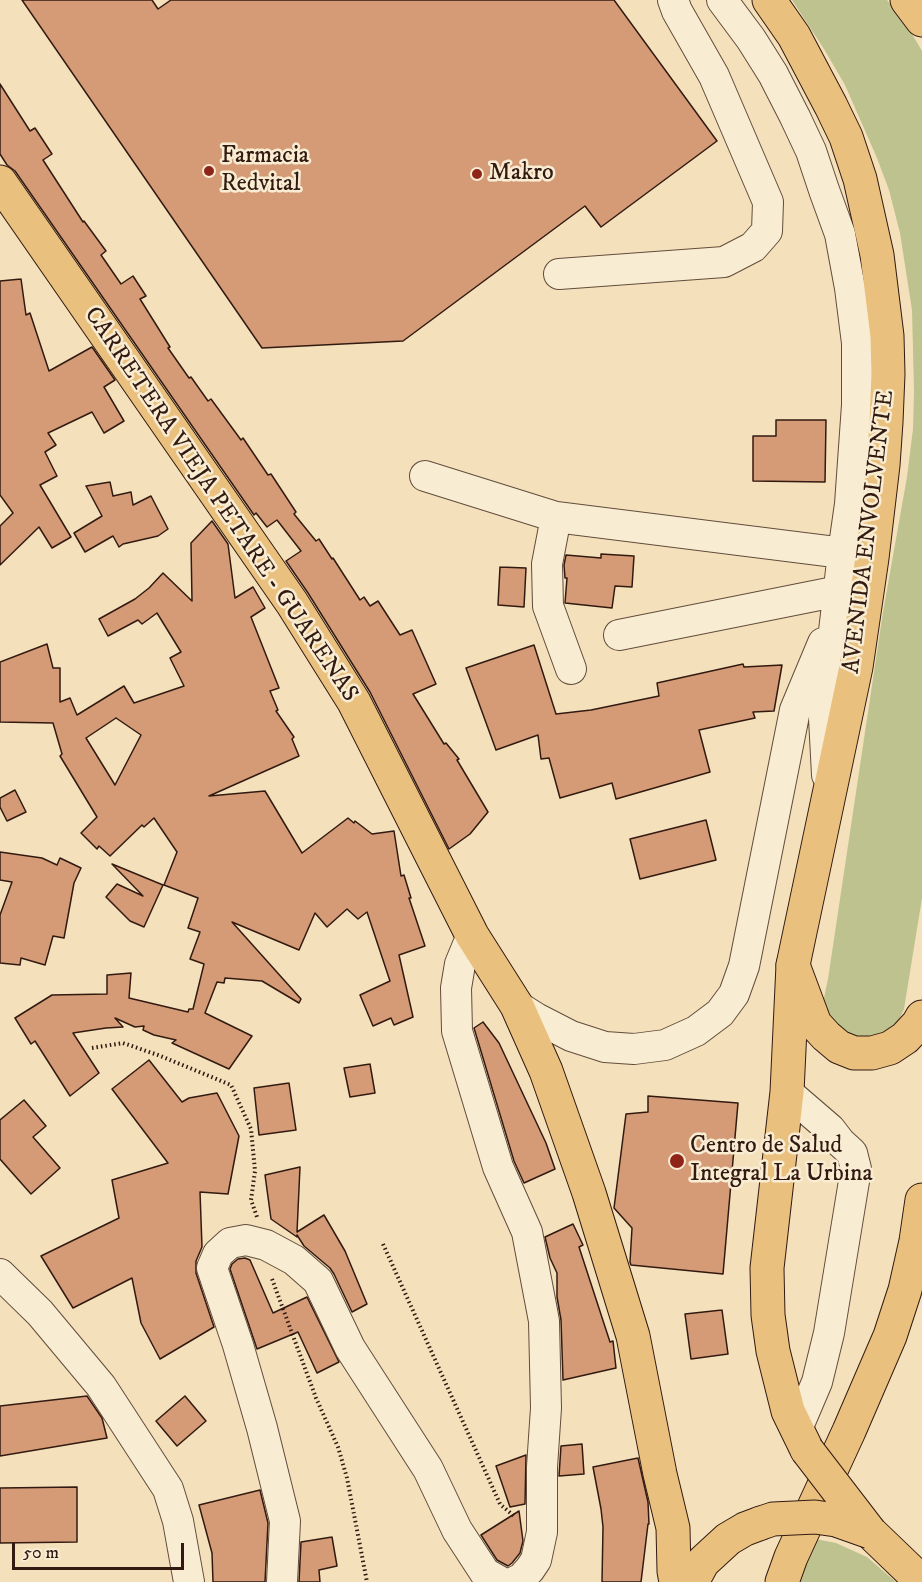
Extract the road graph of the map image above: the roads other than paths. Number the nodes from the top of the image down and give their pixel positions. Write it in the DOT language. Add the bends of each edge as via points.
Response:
graph roads {
  1 [pos="673,0"];
  2 [pos="722,0"];
  3 [pos="769,0"];
  4 [pos="907,0"];
  5 [pos="922,20"];
  6 [pos="0,182"];
  7 [pos="559,274"];
  8 [pos="425,476"];
  9 [pos="556,517"];
  10 [pos="843,553"];
  11 [pos="838,600"];
  12 [pos="619,635"];
  13 [pos="571,669"];
  14 [pos="829,799"];
  15 [pos="472,935"];
  16 [pos="793,965"];
  17 [pos="517,1006"];
  18 [pos="922,1017"];
  19 [pos="787,1092"];
  20 [pos="922,1200"];
  21 [pos="0,1274"];
  22 [pos="797,1430"];
  23 [pos="870,1532"];
  24 [pos="678,1579"];
  25 [pos="189,1582"];
  26 [pos="282,1582"];
  27 [pos="501,1582"];
  28 [pos="514,1582"];
  29 [pos="782,1582"];
  30 [pos="922,1582"];
  1 -- 7 [label="street" via="714,76 768,202 766,231 753,247 724,262"];
  2 -- 10 [label="street, AVENIDA ENVOLVENTE" via="773,74 795,117 840,234 857,344 857,405"];
  3 -- 14 [label="main road, AVENIDA ENVOLVENTE" via="814,71 846,137 878,255 887,336 886,422 872,558 856,666"];
  4 -- 5 [label="main road"];
  6 -- 15 [label="main road, CARRETERA VIEJA PETARE - GUARENAS" via="292,603 354,702"];
  8 -- 9 [label="street"];
  9 -- 10 [label="street"];
  9 -- 13 [label="street" via="547,564 548,606"];
  10 -- 11 [label="street, AVENIDA ENVOLVENTE"];
  11 -- 12 [label="street"];
  11 -- 14 [label="street, AVENIDA ENVOLVENTE" via="824,718"];
  11 -- 17 [label="street, AVENIDA ENVOLVENTE" via="795,710 744,966 734,993 720,1013 696,1031 665,1045 634,1049 605,1047 571,1036"];
  14 -- 16 [label="main road, AVENIDA ENVOLVENTE"];
  15 -- 17 [label="main road, CARRETERA VIEJA PETARE - GUARENAS"];
  15 -- 28 [label="street" via="460,964 456,988 457,1031 498,1167 527,1232 544,1321 542,1532 536,1560"];
  16 -- 18 [label="main road" via="815,1024 846,1050 872,1053 890,1048 905,1038"];
  16 -- 19 [label="main road, AVENIDA ENVOLVENTE"];
  17 -- 24 [label="main road, CARRETERA VIEJA PETARE - GUARENAS" via="546,1071 589,1193 633,1336 673,1528"];
  19 -- 22 [label="main road, AVENIDA ENVOLVENTE" via="767,1268 768,1315"];
  19 -- 22 [label="street" via="852,1153 856,1169 829,1333 817,1382"];
  20 -- 29 [label="main road" via="905,1290 890,1336"];
  21 -- 25 [label="street" via="40,1313 101,1386 168,1489"];
  22 -- 23 [label="main road, AVENIDA ENVOLVENTE, bridge"];
  23 -- 24 [label="main road, bridge" via="815,1516 773,1520 728,1539"];
  23 -- 30 [label="main road, AVENIDA ENVOLVENTE"];
  26 -- 27 [label="street" via="285,1521 238,1345 212,1268 218,1254 230,1243 246,1240 266,1245 294,1260 318,1281 350,1348 428,1469 457,1530 485,1573"];
}
